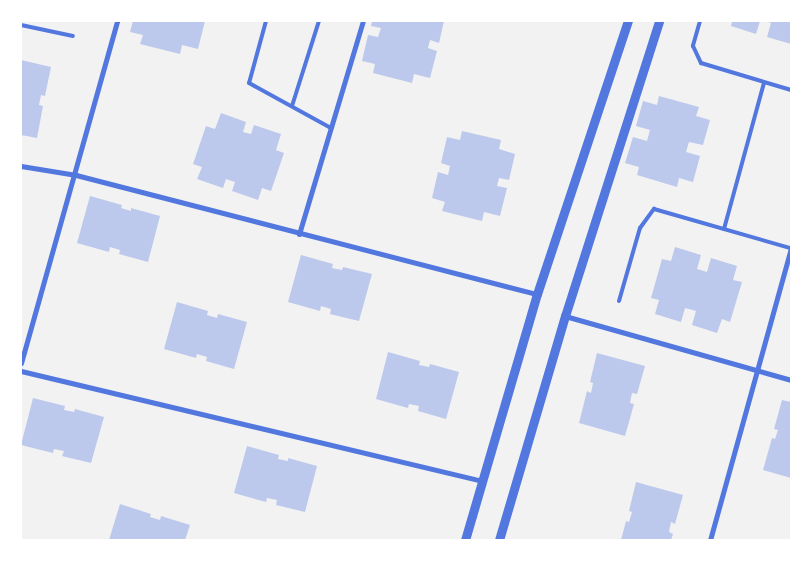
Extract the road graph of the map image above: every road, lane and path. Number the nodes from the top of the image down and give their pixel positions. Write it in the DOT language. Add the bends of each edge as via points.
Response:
graph roads {
  1 [pos="117,21"];
  2 [pos="266,21"];
  3 [pos="319,21"];
  4 [pos="363,21"];
  5 [pos="628,21"];
  6 [pos="659,21"];
  7 [pos="700,21"];
  8 [pos="21,26"];
  9 [pos="73,36"];
  10 [pos="764,83"];
  11 [pos="791,90"];
  12 [pos="292,106"];
  13 [pos="331,128"];
  14 [pos="21,166"];
  15 [pos="76,175"];
  16 [pos="724,229"];
  17 [pos="299,234"];
  18 [pos="791,248"];
  19 [pos="537,294"];
  20 [pos="619,301"];
  21 [pos="565,316"];
  22 [pos="21,364"];
  23 [pos="757,370"];
  24 [pos="21,371"];
  25 [pos="791,380"];
  26 [pos="483,481"];
  27 [pos="465,540"];
  28 [pos="499,540"];
  29 [pos="710,540"];
  1 -- 15 [label="street"];
  2 -- 12 [label="lane" via="249,83"];
  3 -- 12 [label="lane"];
  4 -- 13 [label="street"];
  5 -- 19 [label="street"];
  6 -- 21 [label="street"];
  7 -- 10 [label="lane" via="693,46 701,63"];
  8 -- 9 [label="lane"];
  10 -- 11 [label="lane"];
  10 -- 16 [label="lane"];
  12 -- 13 [label="lane"];
  13 -- 17 [label="street"];
  14 -- 15 [label="street"];
  15 -- 17 [label="street"];
  15 -- 22 [label="street"];
  16 -- 18 [label="lane"];
  16 -- 20 [label="lane" via="654,209 643,222"];
  17 -- 19 [label="street"];
  18 -- 23 [label="street"];
  19 -- 26 [label="street"];
  21 -- 23 [label="street"];
  21 -- 28 [label="street"];
  23 -- 25 [label="street"];
  23 -- 29 [label="street"];
  24 -- 26 [label="street"];
  26 -- 27 [label="street"];
}
